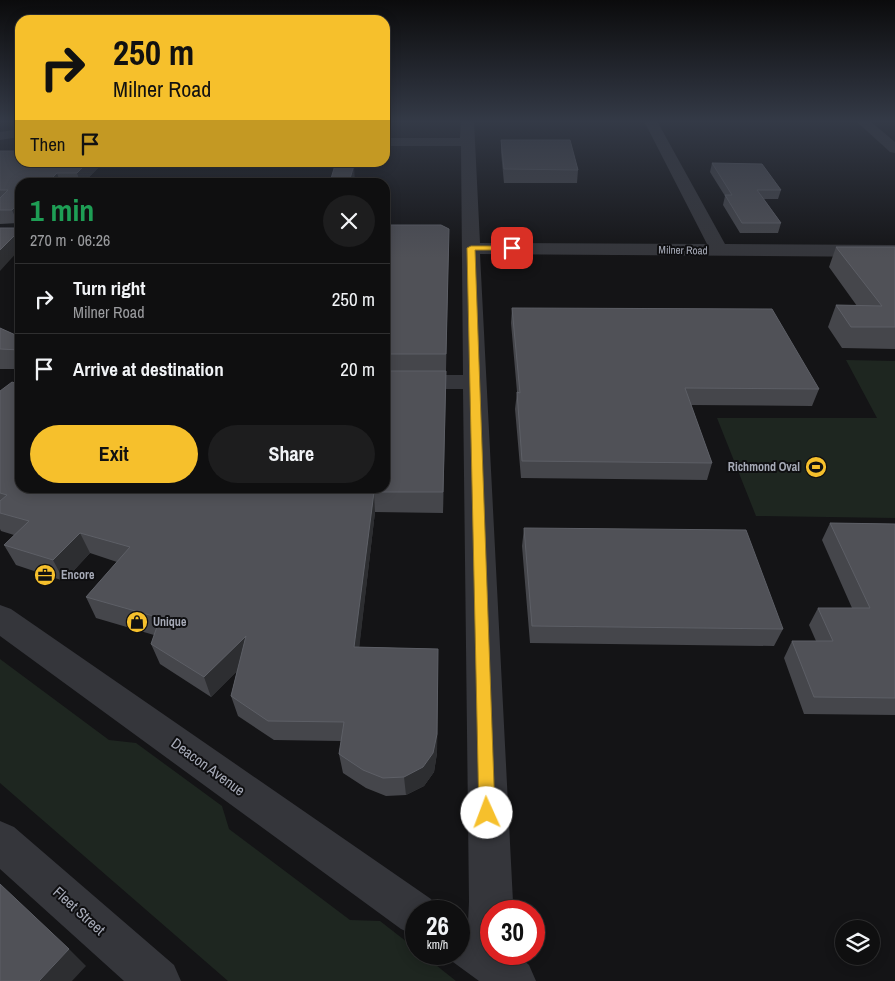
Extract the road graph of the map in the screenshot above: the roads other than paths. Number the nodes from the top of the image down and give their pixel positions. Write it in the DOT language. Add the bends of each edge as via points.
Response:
graph roads {
  1 [pos="466,167"];
  2 [pos="675,167"];
  3 [pos="465,237"];
  4 [pos="719,250"];
  5 [pos="895,251"];
  6 [pos="390,382"];
  7 [pos="474,382"];
  8 [pos="0,618"];
  9 [pos="0,841"];
  10 [pos="491,900"];
  11 [pos="405,906"];
  12 [pos="158,981"];
  1 -- 3 [label="street"];
  2 -- 4 [label="street"];
  3 -- 4 [label="street, Milner Road"];
  3 -- 7 [label="street"];
  4 -- 5 [label="street, Milner Road"];
  6 -- 7 [label="street"];
  7 -- 10 [label="street"];
  8 -- 11 [label="street, Deacon Avenue"];
  9 -- 12 [label="street, Fleet Street"];
}
